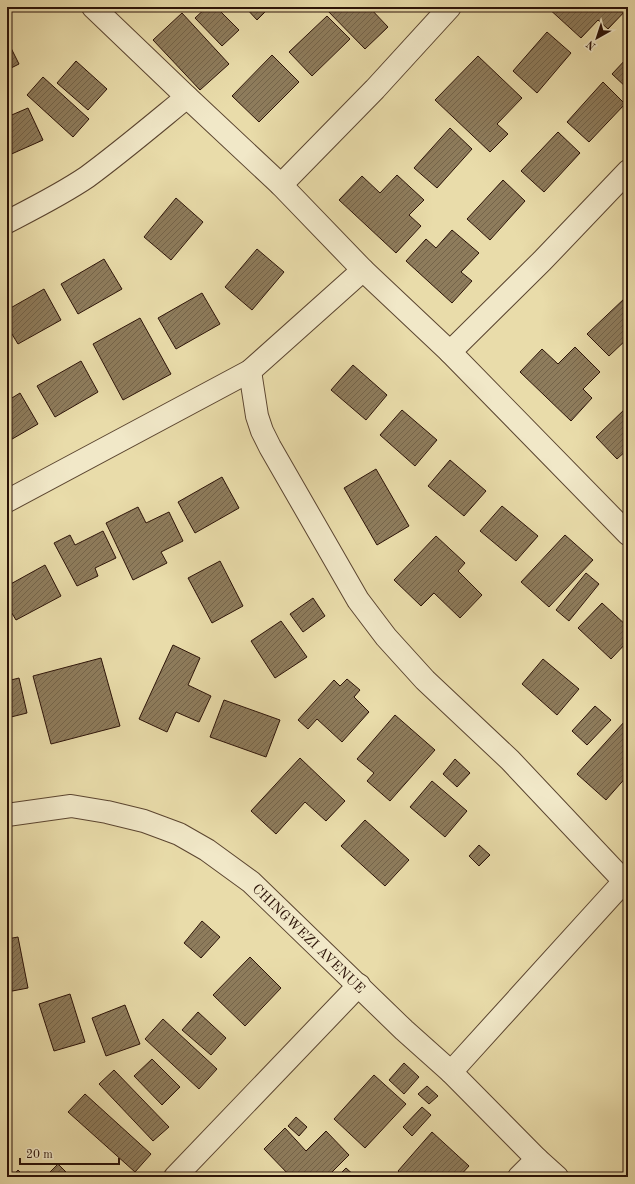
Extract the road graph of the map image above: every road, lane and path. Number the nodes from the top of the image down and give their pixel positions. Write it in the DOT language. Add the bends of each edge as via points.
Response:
graph roads {
  1 [pos="450,7"];
  2 [pos="102,10"];
  3 [pos="187,97"];
  4 [pos="628,171"];
  5 [pos="281,185"];
  6 [pos="7,222"];
  7 [pos="363,270"];
  8 [pos="450,352"];
  9 [pos="250,371"];
  10 [pos="7,501"];
  11 [pos="626,527"];
  12 [pos="7,815"];
  13 [pos="626,879"];
  14 [pos="359,985"];
  15 [pos="452,1072"];
  16 [pos="536,1159"];
  17 [pos="175,1177"];
  18 [pos="519,1177"];
  19 [pos="557,1177"];
  1 -- 5 [label="street"];
  2 -- 3 [label="street"];
  3 -- 5 [label="street"];
  3 -- 6 [label="street" via="86,178"];
  4 -- 8 [label="street"];
  5 -- 7 [label="street"];
  7 -- 8 [label="street"];
  7 -- 9 [label="street"];
  8 -- 11 [label="street"];
  9 -- 10 [label="street"];
  9 -- 13 [label="street" via="257,416 270,448 358,600 386,637 425,680 510,760"];
  12 -- 14 [label="street, CHINGWEZI AVENUE" via="71,806 144,820 179,834 251,882"];
  13 -- 15 [label="street"];
  14 -- 15 [label="street, CHINGWEZI AVENUE" via="404,1030"];
  14 -- 17 [label="street"];
  15 -- 16 [label="street, CHINGWEZI AVENUE"];
  16 -- 18 [label="street"];
  16 -- 19 [label="street, CHINGWEZI AVENUE"];
}
